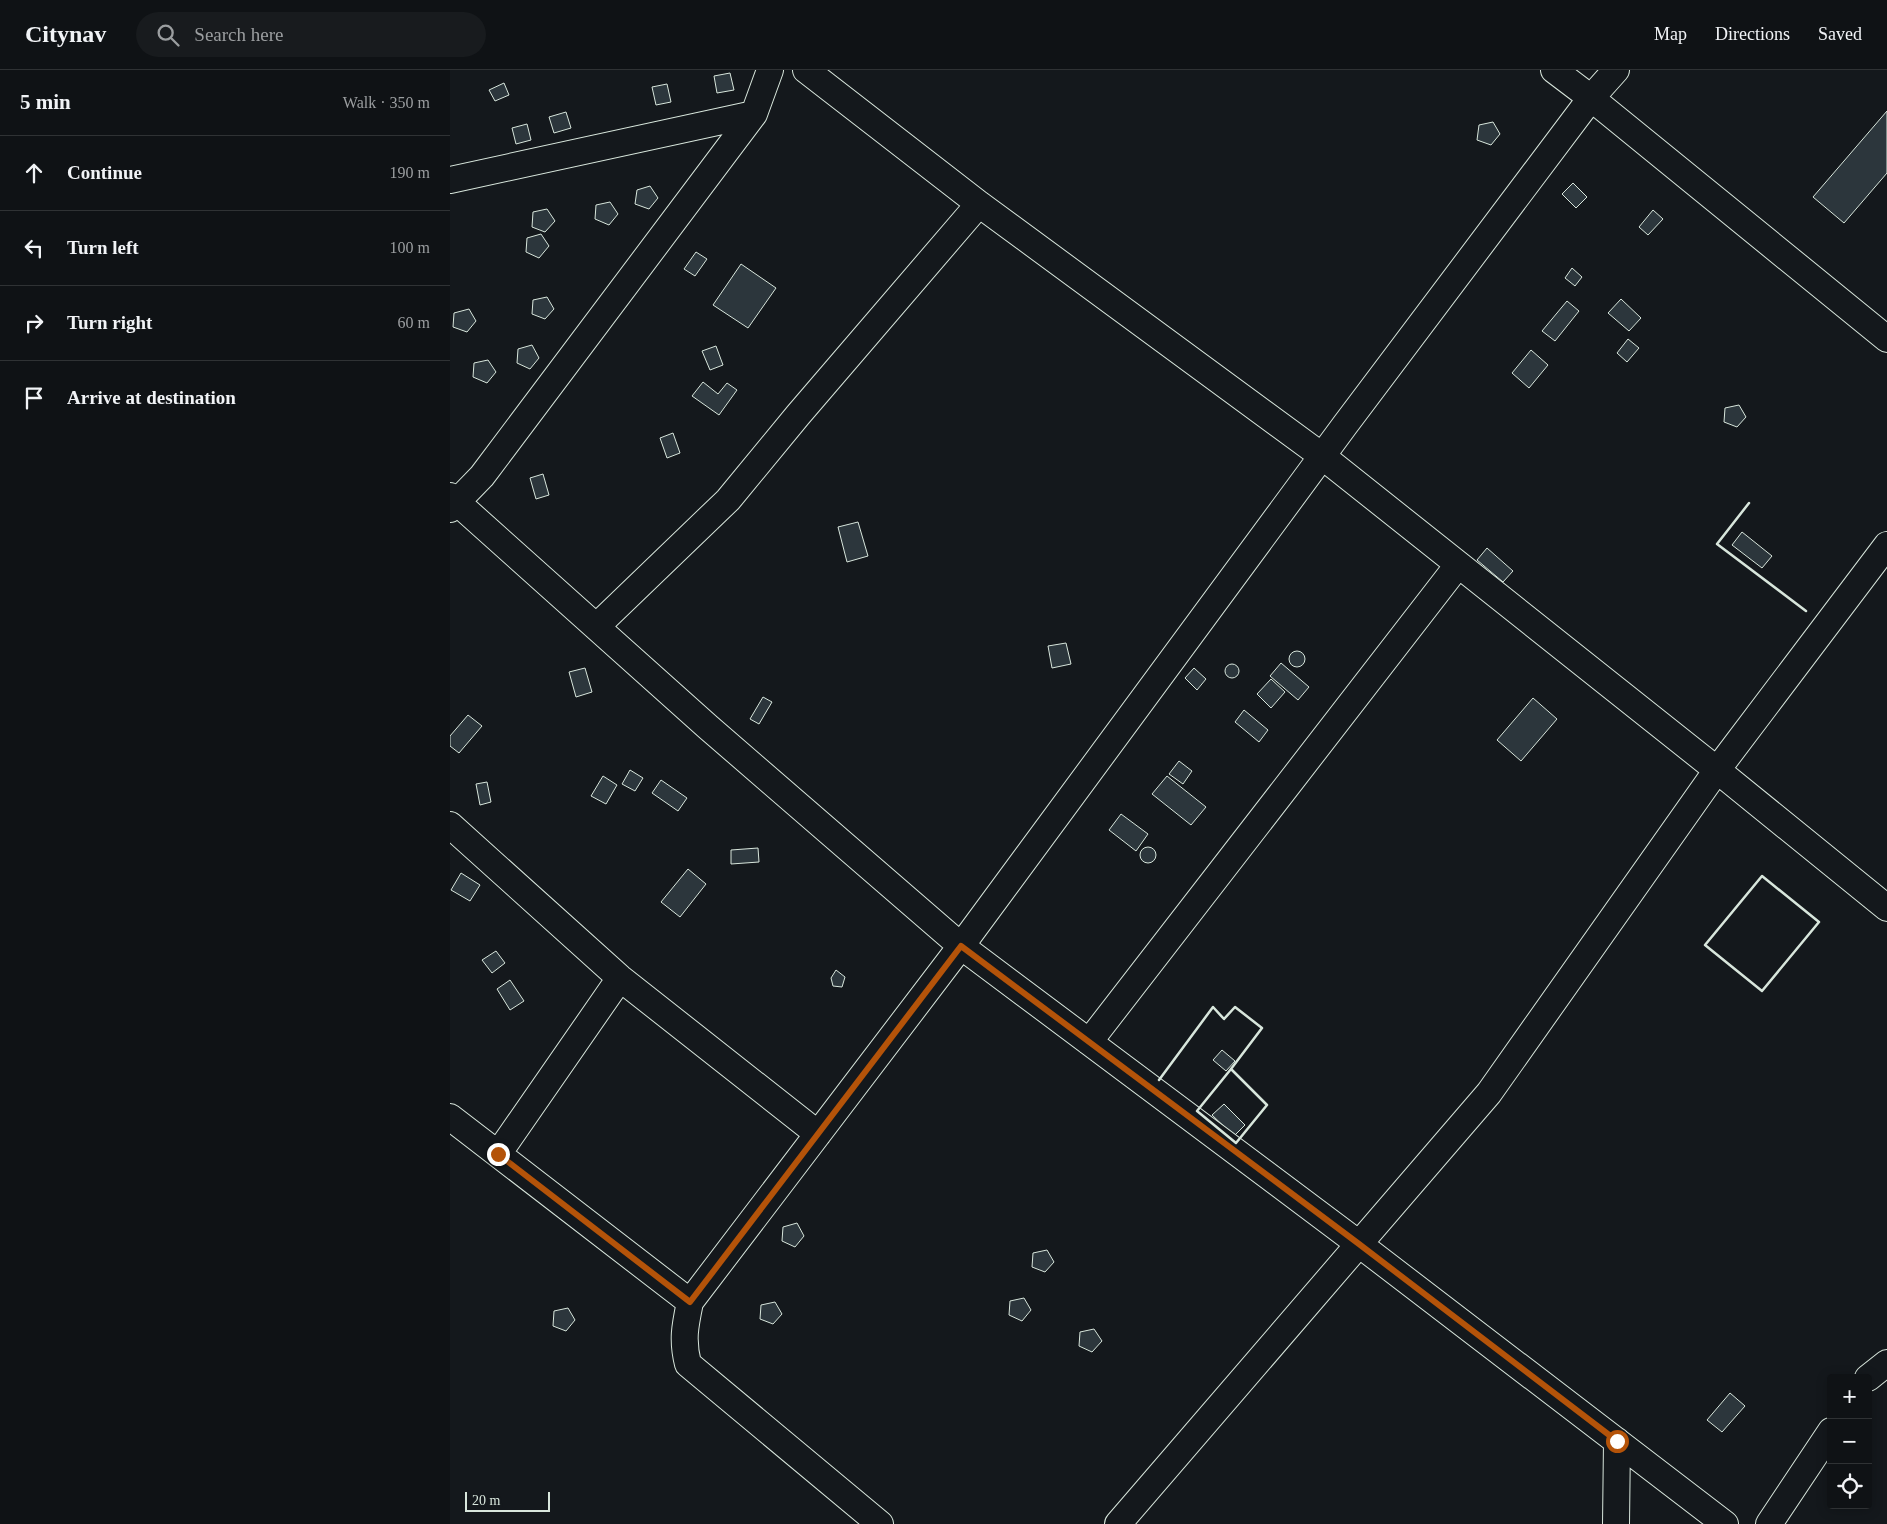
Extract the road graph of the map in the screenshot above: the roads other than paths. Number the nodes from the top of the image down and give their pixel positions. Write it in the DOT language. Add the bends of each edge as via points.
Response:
graph roads {
  1 [pos="770,70"];
  2 [pos="806,70"];
  3 [pos="1554,70"];
  4 [pos="1616,70"];
  5 [pos="1592,98"];
  6 [pos="754,114"];
  7 [pos="450,180"];
  8 [pos="979,204"];
  9 [pos="1887,339"];
  10 [pos="1322,456"];
  11 [pos="452,502"];
  12 [pos="1887,545"];
  13 [pos="1458,565"];
  14 [pos="596,626"];
  15 [pos="1717,770"];
  16 [pos="450,825"];
  17 [pos="1887,908"];
  18 [pos="961,946"];
  19 [pos="620,978"];
  20 [pos="1089,1042"];
  21 [pos="450,1117"];
  22 [pos="818,1134"];
  23 [pos="498,1154"];
  24 [pos="1359,1244"];
  25 [pos="690,1302"];
  26 [pos="1887,1363"];
  27 [pos="1872,1375"];
  28 [pos="1827,1437"];
  29 [pos="1617,1441"];
  30 [pos="880,1524"];
  31 [pos="1118,1524"];
  32 [pos="1616,1524"];
  33 [pos="1725,1524"];
  34 [pos="1770,1524"];
  1 -- 6 [label="street"];
  2 -- 8 [label="street"];
  3 -- 5 [label="street"];
  4 -- 5 [label="street"];
  5 -- 9 [label="street"];
  5 -- 10 [label="street"];
  6 -- 7 [label="street"];
  6 -- 11 [label="street" via="482,476"];
  8 -- 10 [label="street"];
  8 -- 14 [label="street" via="728,500"];
  10 -- 13 [label="street"];
  10 -- 18 [label="street"];
  11 -- 14 [label="street"];
  12 -- 15 [label="street"];
  13 -- 15 [label="street"];
  13 -- 20 [label="street"];
  14 -- 18 [label="street"];
  15 -- 17 [label="street"];
  15 -- 24 [label="street" via="1489,1094"];
  16 -- 19 [label="street"];
  18 -- 20 [label="street"];
  18 -- 22 [label="street"];
  19 -- 22 [label="street"];
  19 -- 23 [label="street"];
  20 -- 24 [label="street"];
  21 -- 23 [label="street"];
  22 -- 25 [label="street"];
  23 -- 25 [label="street"];
  24 -- 29 [label="street"];
  24 -- 31 [label="street"];
  25 -- 30 [label="street" via="684,1330 688,1364"];
  26 -- 27 [label="street"];
  28 -- 34 [label="street"];
  29 -- 32 [label="street"];
  29 -- 33 [label="street"];
}
